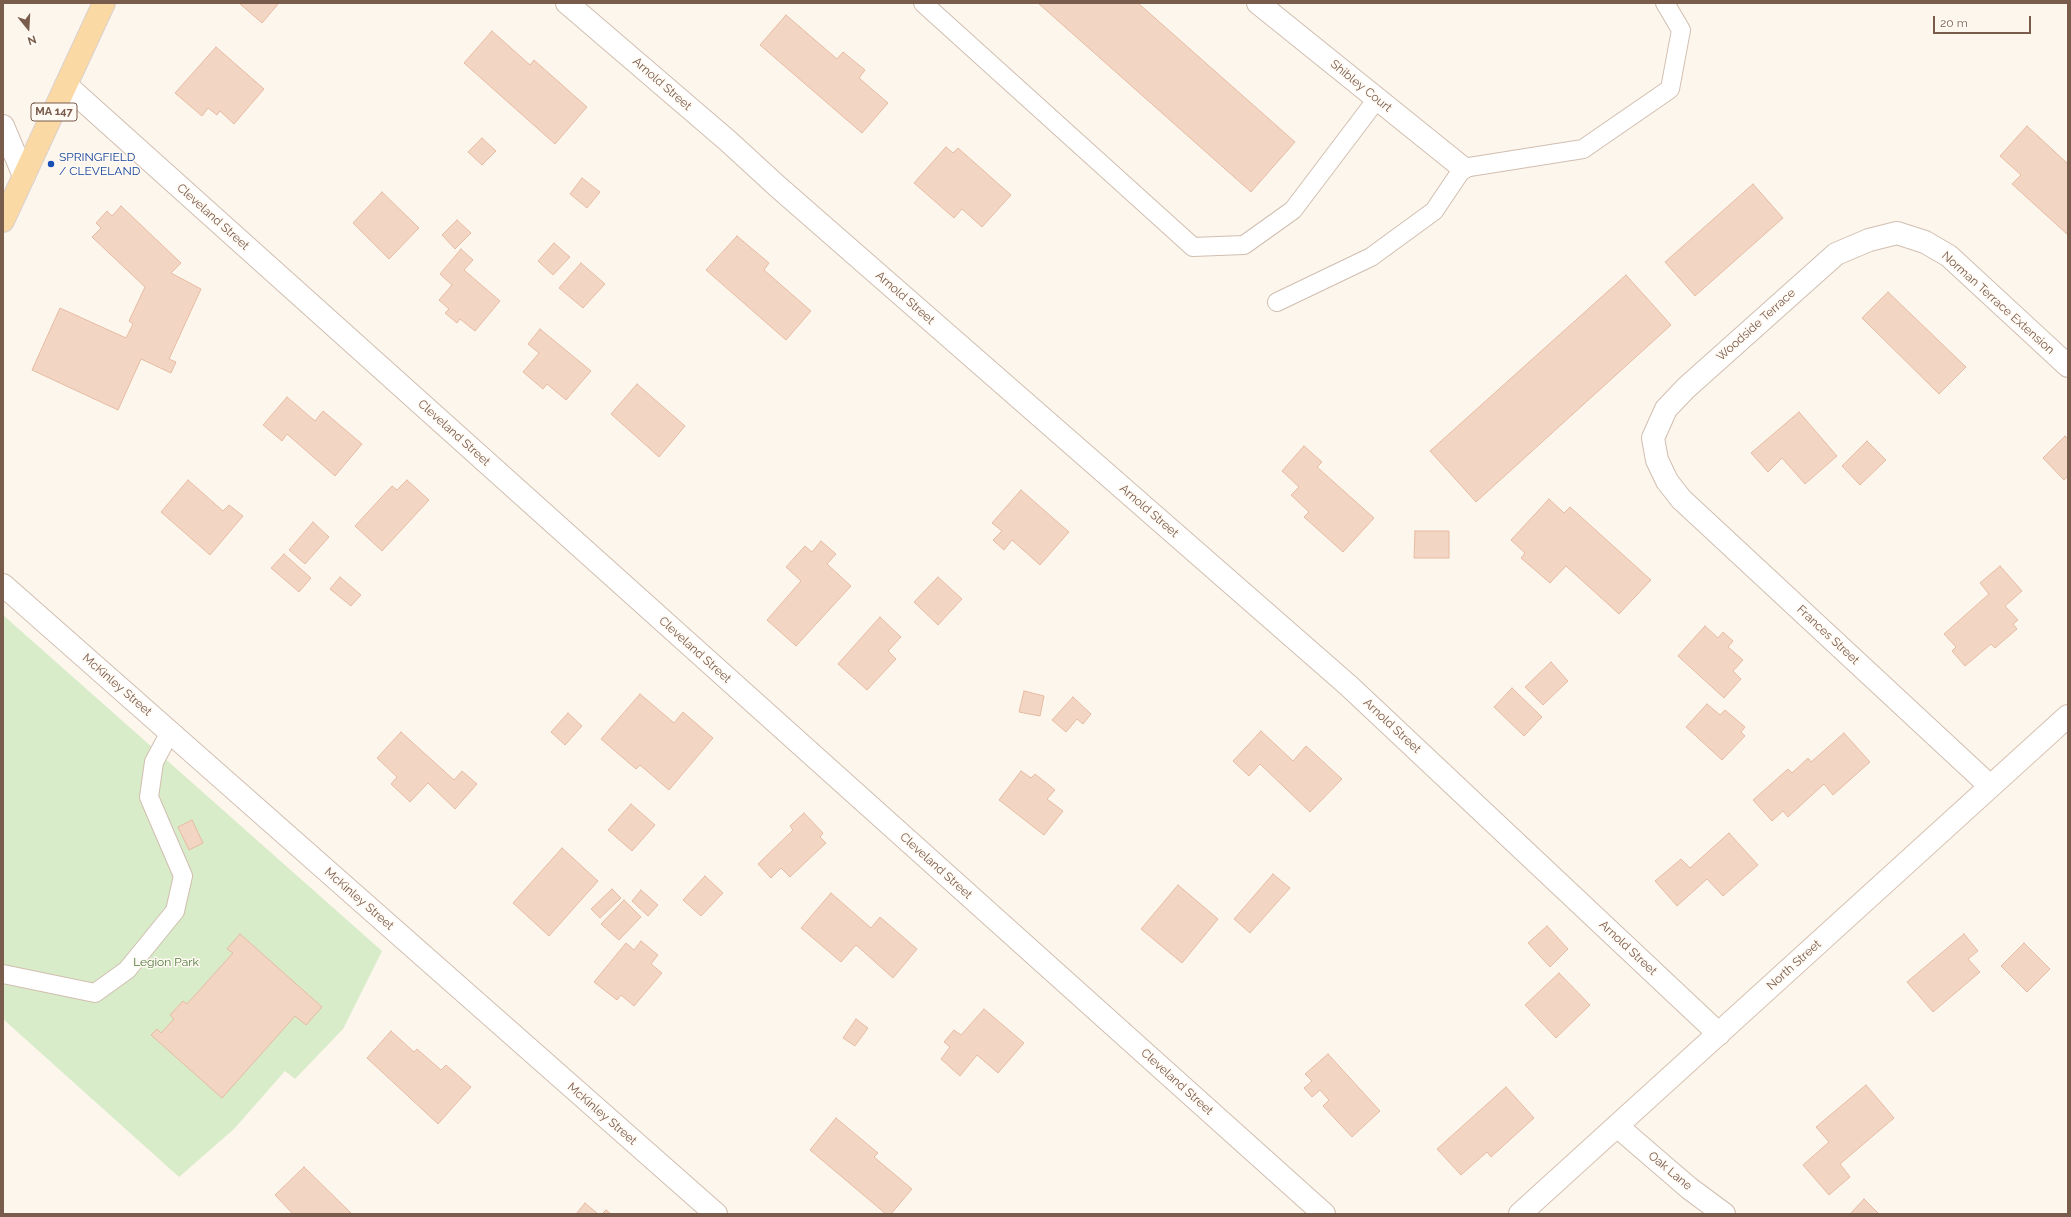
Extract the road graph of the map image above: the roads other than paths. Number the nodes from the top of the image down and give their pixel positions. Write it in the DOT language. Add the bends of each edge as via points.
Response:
graph roads {
  1 [pos="104,3"];
  2 [pos="567,3"];
  3 [pos="923,3"];
  4 [pos="1258,3"];
  5 [pos="1665,3"];
  6 [pos="66,85"];
  7 [pos="1377,99"];
  8 [pos="3,126"];
  9 [pos="1463,168"];
  10 [pos="24,176"];
  11 [pos="3,221"];
  12 [pos="1925,242"];
  13 [pos="1277,302"];
  14 [pos="2068,366"];
  15 [pos="1667,481"];
  16 [pos="3,584"];
  17 [pos="2068,716"];
  18 [pos="170,732"];
  19 [pos="1990,786"];
  20 [pos="3,974"];
  21 [pos="1719,1034"];
  22 [pos="1617,1126"];
  23 [pos="716,1214"];
  24 [pos="1324,1214"];
  25 [pos="1520,1214"];
  26 [pos="1724,1214"];
  1 -- 6 [label="main road, MA 147"];
  2 -- 21 [label="street, Arnold Street" via="1349,686"];
  3 -- 7 [label="lane" via="1193,247 1244,245 1293,210"];
  4 -- 7 [label="street, Shibley Court"];
  5 -- 9 [label="lane" via="1681,30 1670,89 1583,149"];
  6 -- 10 [label="main road, MA 147"];
  6 -- 24 [label="street, Cleveland Street"];
  7 -- 9 [label="street, Shibley Court"];
  8 -- 10 [label="street"];
  9 -- 13 [label="lane" via="1434,211 1371,258"];
  10 -- 11 [label="main road, MA 147"];
  12 -- 14 [label="street, Norman Terrace Extension" via="1949,256"];
  12 -- 15 [label="street, Woodside Terrace" via="1897,233 1869,240 1836,254 1686,388 1666,409 1652,438 1657,460"];
  15 -- 19 [label="street, Frances Street" via="1681,499"];
  16 -- 18 [label="street, McKinley Street"];
  17 -- 19 [label="street, North Street"];
  18 -- 20 [label="lane" via="154,762 149,797 183,876 175,911 127,970 95,993"];
  18 -- 23 [label="street, McKinley Street"];
  19 -- 21 [label="street, North Street"];
  21 -- 22 [label="street, North Street"];
  22 -- 25 [label="street, North Street"];
  22 -- 26 [label="street, Oak Lane" via="1689,1188"];
}
